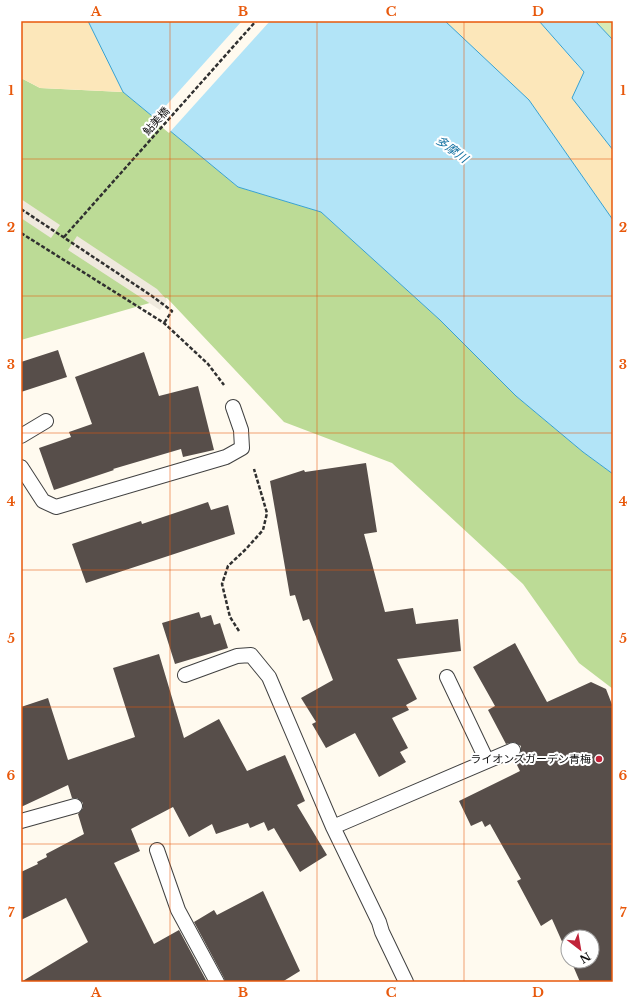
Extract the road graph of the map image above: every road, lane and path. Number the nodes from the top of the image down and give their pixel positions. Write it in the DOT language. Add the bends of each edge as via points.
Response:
graph roads {
  1 [pos="256,21"];
  2 [pos="21,209"];
  3 [pos="21,233"];
  4 [pos="64,238"];
  5 [pos="164,323"];
  6 [pos="234,407"];
  7 [pos="46,421"];
  8 [pos="21,436"];
  9 [pos="242,448"];
  10 [pos="21,467"];
  11 [pos="251,655"];
  12 [pos="185,675"];
  13 [pos="446,677"];
  14 [pos="513,750"];
  15 [pos="487,761"];
  16 [pos="75,806"];
  17 [pos="21,821"];
  18 [pos="333,827"];
  19 [pos="157,850"];
  20 [pos="218,982"];
  21 [pos="406,982"];
  1 -- 4 [label="path, 鮎美橋"];
  2 -- 4 [label="path"];
  3 -- 5 [label="path"];
  4 -- 5 [label="path" via="172,311"];
  5 -- 6 [label="path" via="208,364 224,384"];
  6 -- 9 [label="lane"];
  7 -- 8 [label="lane"];
  9 -- 10 [label="lane" via="226,457 56,507 43,501"];
  9 -- 11 [label="path" via="252,461 267,513 263,530 228,566 222,584 230,617 247,641"];
  11 -- 12 [label="lane" via="237,656"];
  11 -- 18 [label="lane" via="269,677"];
  13 -- 15 [label="lane"];
  14 -- 15 [label="lane"];
  15 -- 18 [label="lane"];
  16 -- 17 [label="lane"];
  18 -- 21 [label="lane"];
  19 -- 20 [label="lane" via="178,910"];
}
